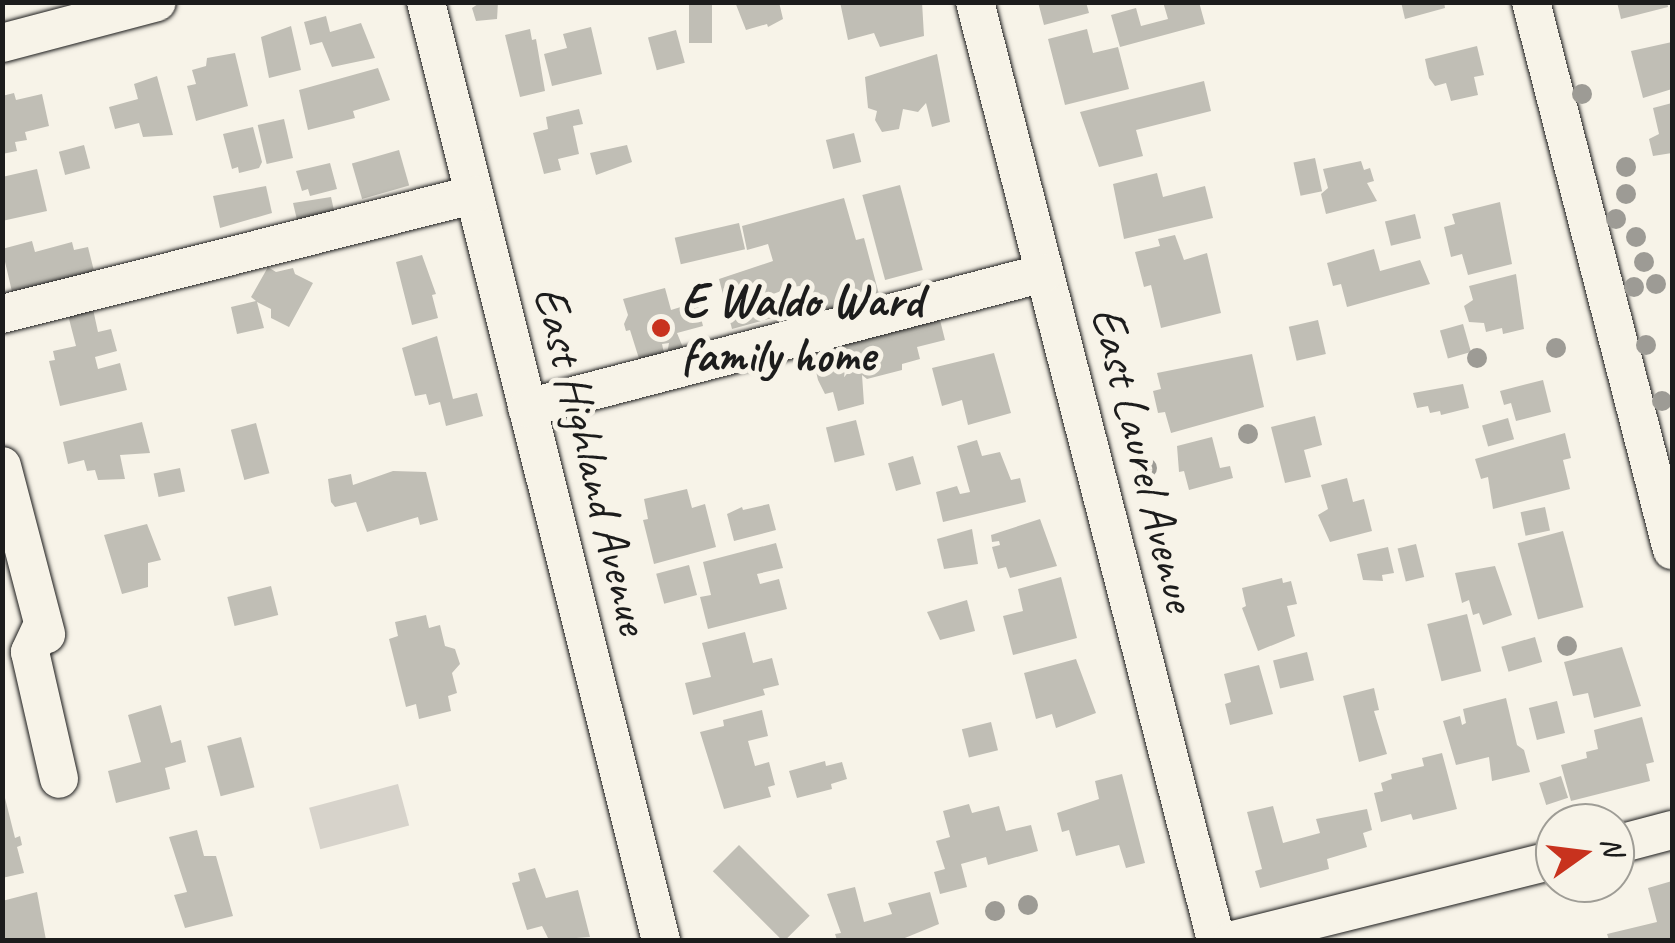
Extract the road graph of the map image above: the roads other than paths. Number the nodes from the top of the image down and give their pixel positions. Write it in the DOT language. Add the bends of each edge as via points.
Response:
graph roads {
  1 [pos="157,2"];
  2 [pos="426,2"];
  3 [pos="975,2"];
  4 [pos="1531,2"];
  5 [pos="113,8"];
  6 [pos="2,43"];
  7 [pos="474,195"];
  8 [pos="1044,273"];
  9 [pos="2,314"];
  10 [pos="527,408"];
  11 [pos="2,466"];
  12 [pos="1672,550"];
  13 [pos="60,778"];
  14 [pos="1672,830"];
  15 [pos="1635,840"];
  16 [pos="1535,866"];
  17 [pos="1321,930"];
  18 [pos="662,940"];
  19 [pos="1216,940"];
  20 [pos="1233,940"];
  1 -- 5 [label="street"];
  2 -- 7 [label="street, East Highland Avenue"];
  3 -- 8 [label="street, East Laurel Avenue"];
  4 -- 12 [label="street"];
  5 -- 6 [label="street"];
  7 -- 9 [label="street"];
  7 -- 10 [label="street, East Highland Avenue"];
  8 -- 10 [label="street"];
  8 -- 19 [label="street, East Laurel Avenue"];
  10 -- 18 [label="street, East Highland Avenue"];
  11 -- 13 [label="street" via="44,629 30,652"];
  14 -- 15 [label="street"];
  16 -- 17 [label="street"];
  17 -- 20 [label="street"];
}
